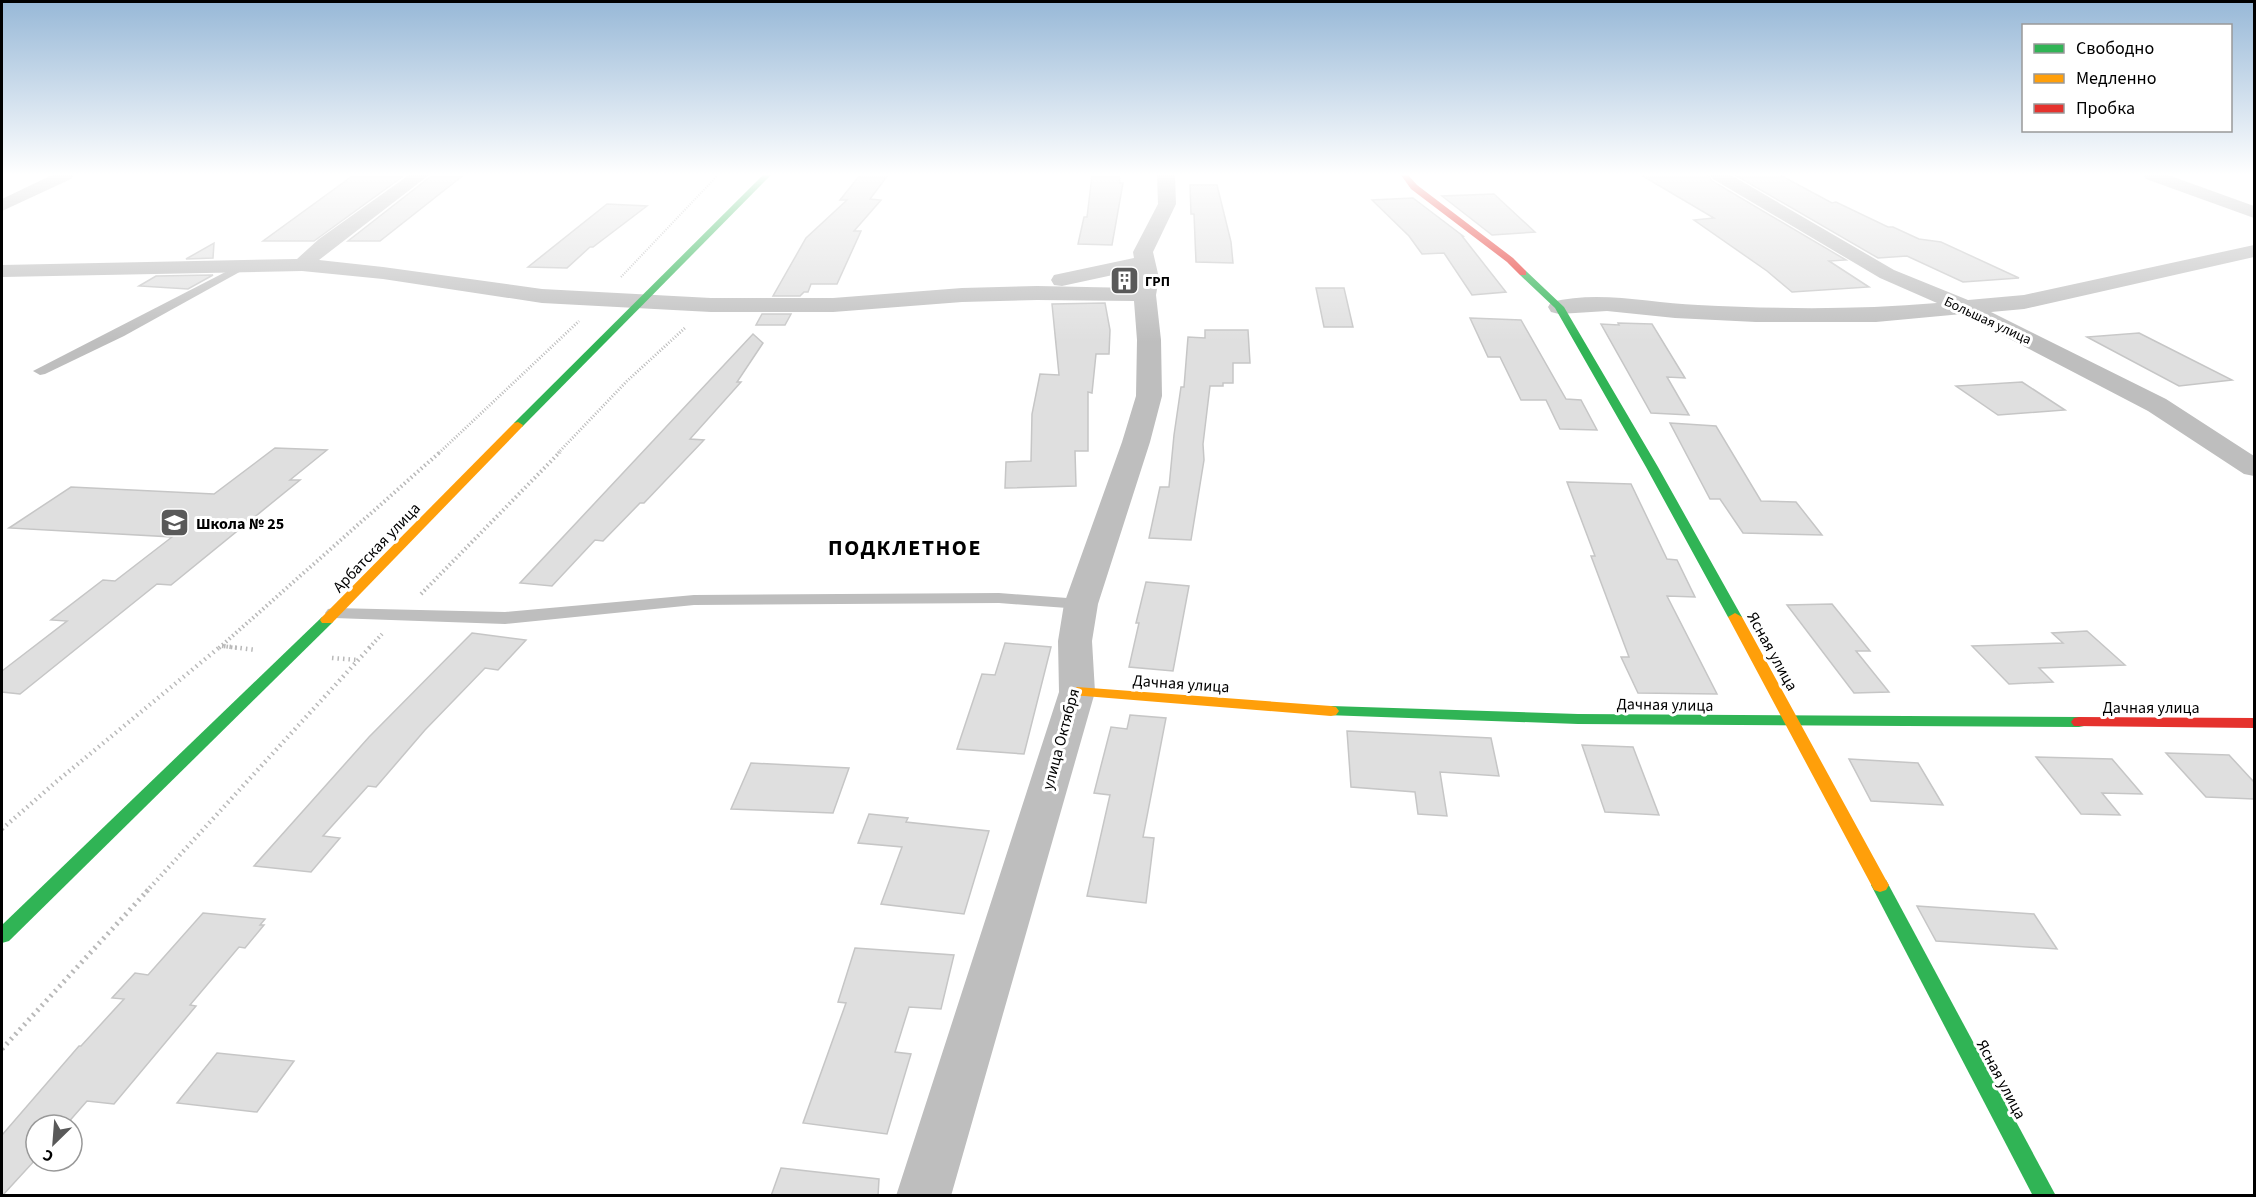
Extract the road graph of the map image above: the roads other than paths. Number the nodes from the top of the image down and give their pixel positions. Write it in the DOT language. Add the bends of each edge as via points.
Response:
graph roads {
  1 [pos="343,231"];
  2 [pos="710,231"];
  3 [pos="1154,231"];
  4 [pos="1471,231"];
  5 [pos="1814,231"];
  6 [pos="2254,251"];
  7 [pos="302,265"];
  8 [pos="241,267"];
  9 [pos="2,271"];
  10 [pos="1145,279"];
  11 [pos="962,296"];
  12 [pos="638,302"];
  13 [pos="1965,307"];
  14 [pos="1559,308"];
  15 [pos="40,371"];
  16 [pos="2254,468"];
  17 [pos="1081,604"];
  18 [pos="334,613"];
  19 [pos="1077,692"];
  20 [pos="1793,722"];
  21 [pos="2254,723"];
  22 [pos="2,936"];
  23 [pos="923,1196"];
  24 [pos="2045,1196"];
  1 -- 7 [label="street"];
  2 -- 12 [label="street, Арбатская улица"];
  3 -- 10 [label="street, улица Октября" via="1143,252"];
  4 -- 14 [label="street, Ясная улица" via="1510,260"];
  5 -- 13 [label="street, Большая улица" via="1887,274"];
  6 -- 13 [label="street" via="2024,302"];
  7 -- 8 [label="street"];
  7 -- 12 [label="street" via="512,292"];
  8 -- 9 [label="street"];
  8 -- 15 [label="lane" via="120,333"];
  10 -- 11 [label="street" via="1037,293"];
  10 -- 11 [label="street" via="1071,279"];
  10 -- 17 [label="street, улица Октября" via="1149,396"];
  11 -- 12 [label="street" via="833,305"];
  12 -- 18 [label="street, Арбатская улица"];
  13 -- 14 [label="street" via="1876,315 1756,315 1607,304"];
  13 -- 16 [label="street, Большая улица" via="2157,405"];
  14 -- 20 [label="street, Ясная улица" via="1652,466"];
  17 -- 18 [label="lane" via="999,598 694,600 506,618"];
  17 -- 19 [label="street, улица Октября" via="1075,641"];
  18 -- 22 [label="street, Арбатская улица"];
  19 -- 20 [label="street, Дачная улица" via="1313,710"];
  19 -- 23 [label="street, улица Октября"];
  20 -- 21 [label="street, Дачная улица"];
  20 -- 24 [label="street, Ясная улица"];
}
